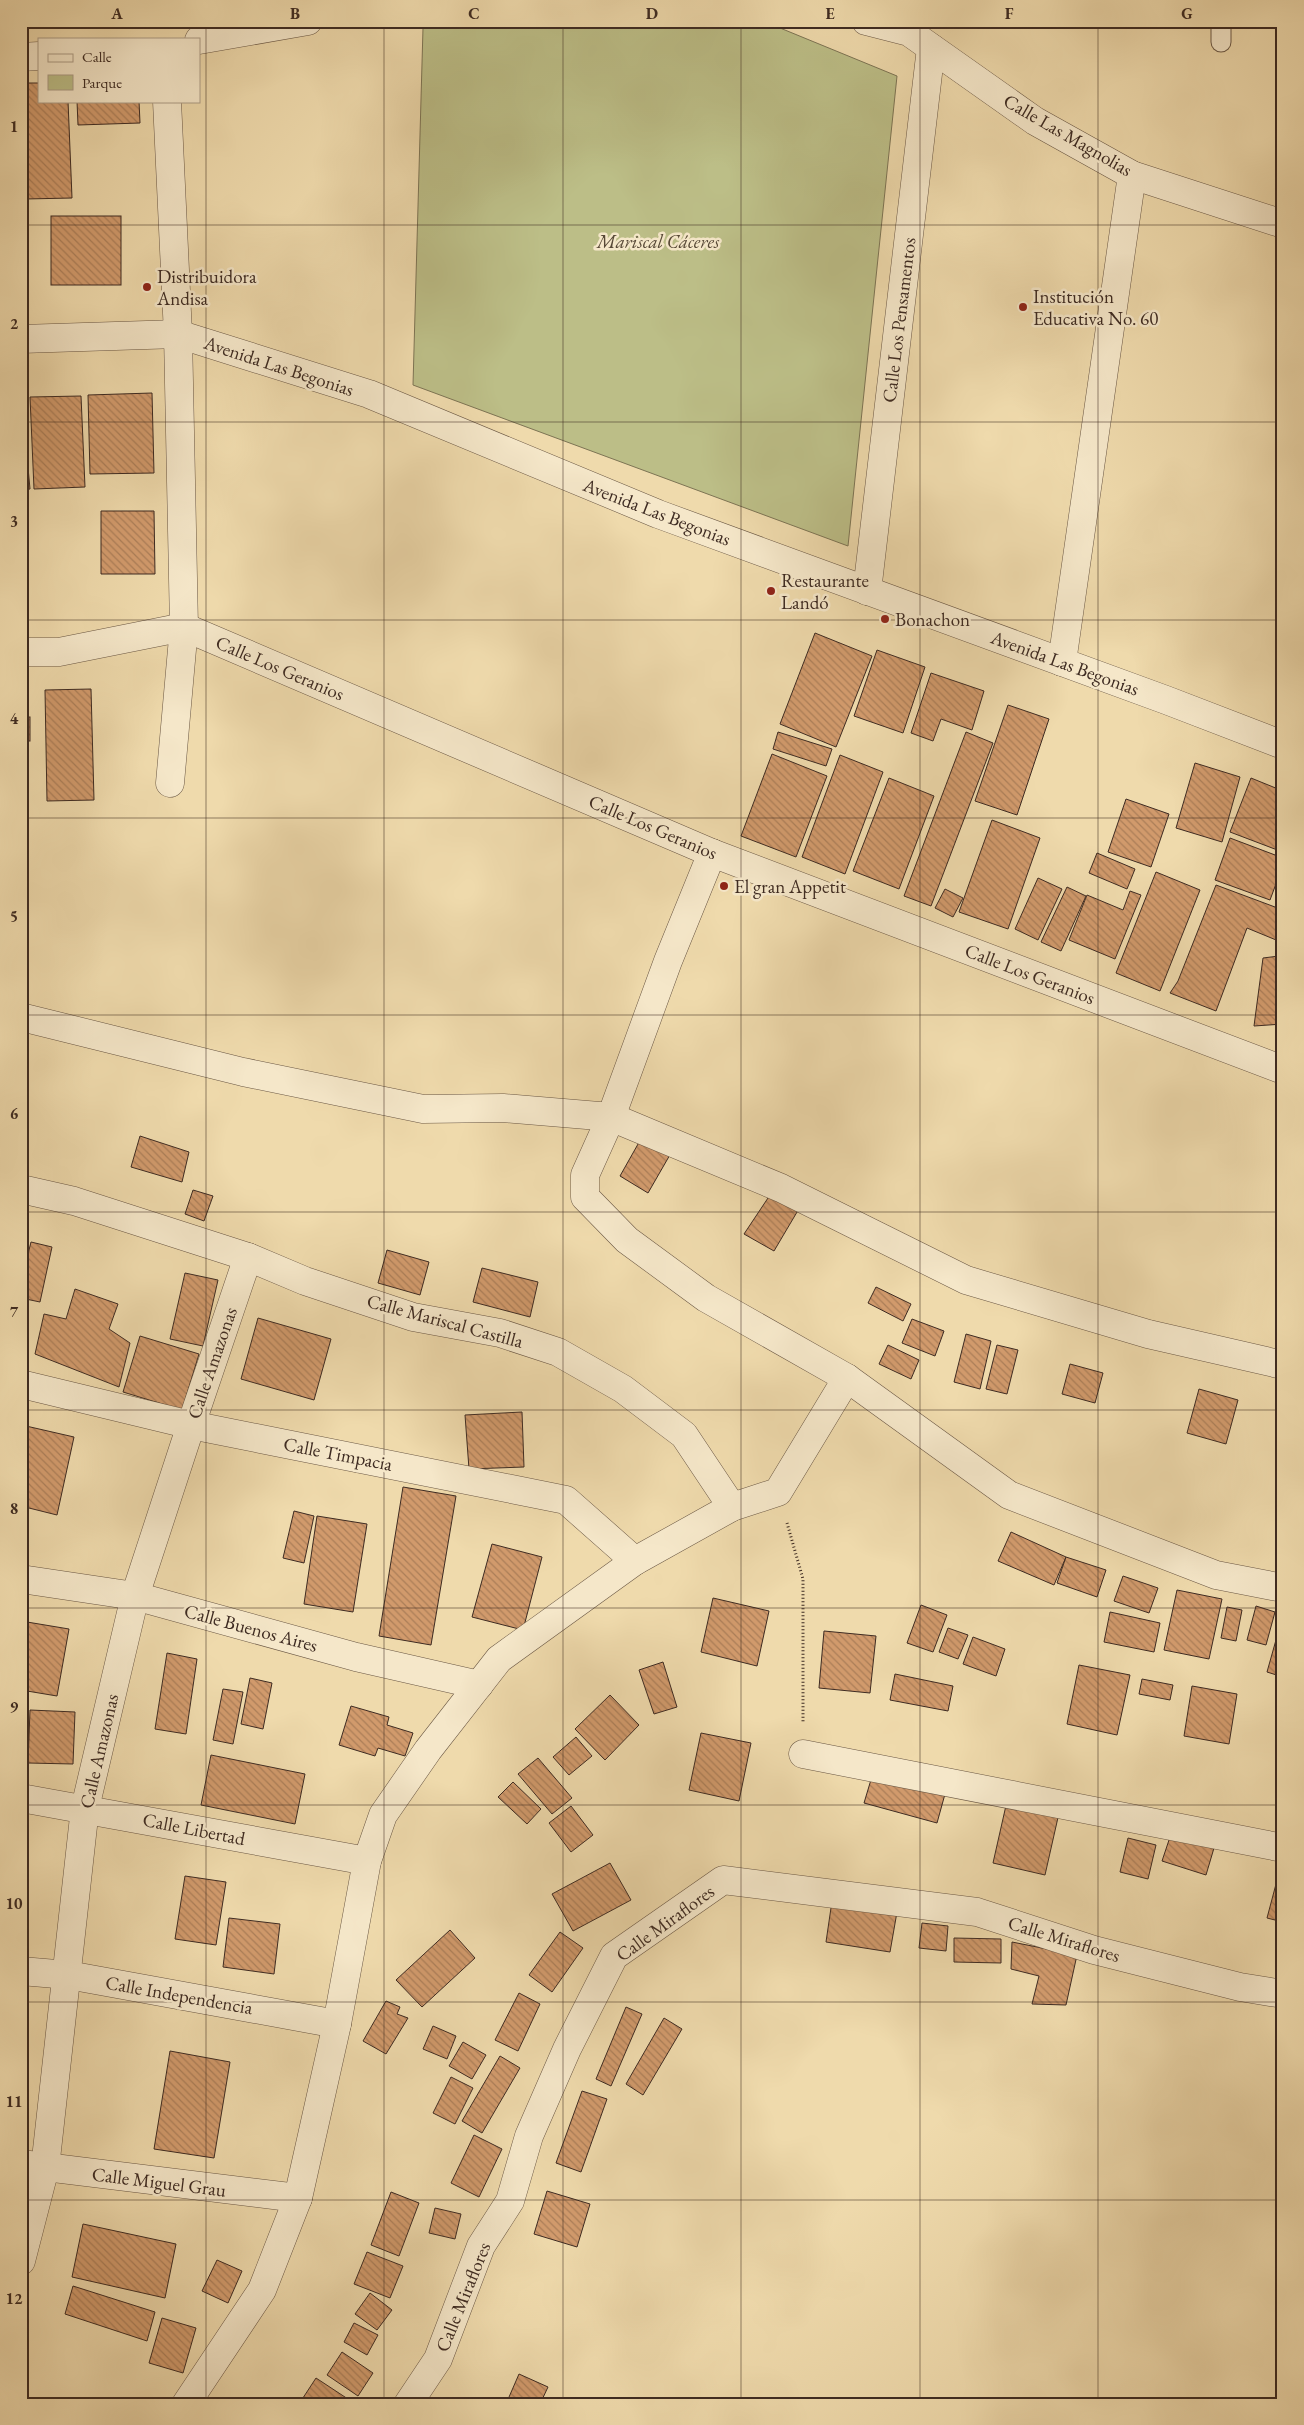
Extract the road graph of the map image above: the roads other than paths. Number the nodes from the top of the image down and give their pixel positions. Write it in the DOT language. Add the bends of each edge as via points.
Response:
graph roads {
  1 [pos="308,21"];
  2 [pos="866,21"];
  3 [pos="1221,21"];
  4 [pos="200,40"];
  5 [pos="1221,42"];
  6 [pos="931,48"];
  7 [pos="38,56"];
  8 [pos="21,57"];
  9 [pos="167,102"];
  10 [pos="1132,174"];
  11 [pos="1283,224"];
  12 [pos="178,334"];
  13 [pos="21,339"];
  14 [pos="867,591"];
  15 [pos="184,627"];
  16 [pos="21,652"];
  17 [pos="1062,662"];
  18 [pos="1283,746"];
  19 [pos="170,783"];
  20 [pos="712,852"];
  21 [pos="21,1017"];
  22 [pos="1283,1070"];
  23 [pos="611,1117"];
  24 [pos="21,1188"];
  25 [pos="248,1258"];
  26 [pos="1283,1364"];
  27 [pos="847,1378"];
  28 [pos="21,1384"];
  29 [pos="191,1425"];
  30 [pos="732,1507"];
  31 [pos="635,1561"];
  32 [pos="21,1579"];
  33 [pos="1283,1588"];
  34 [pos="136,1596"];
  35 [pos="479,1685"];
  36 [pos="803,1754"];
  37 [pos="21,1798"];
  38 [pos="85,1808"];
  39 [pos="1283,1848"];
  40 [pos="367,1861"];
  41 [pos="21,1971"];
  42 [pos="68,1974"];
  43 [pos="1283,1994"];
  44 [pos="336,2024"];
  45 [pos="33,2166"];
  46 [pos="298,2198"];
  47 [pos="21,2261"];
  48 [pos="186,2404"];
  49 [pos="408,2404"];
  1 -- 4 [label="street"];
  2 -- 6 [label="street, Calle Las Magnolias" via="909,32"];
  3 -- 5 [label="lane"];
  6 -- 10 [label="street, Calle Las Magnolias" via="1035,121"];
  6 -- 14 [label="street, Calle Los Pensamentos"];
  7 -- 8 [label="street"];
  9 -- 12 [label="street"];
  10 -- 11 [label="street, Calle Las Magnolias"];
  10 -- 17 [label="street"];
  12 -- 13 [label="street, Avenida Las Begonias"];
  12 -- 14 [label="street, Avenida Las Begonias" via="370,394 658,514"];
  12 -- 15 [label="street"];
  14 -- 17 [label="street, Avenida Las Begonias"];
  15 -- 16 [label="street" via="59,652"];
  15 -- 19 [label="street"];
  15 -- 20 [label="street, Calle Los Geranios"];
  17 -- 18 [label="street, Avenida Las Begonias"];
  20 -- 22 [label="street, Calle Los Geranios"];
  20 -- 23 [label="street"];
  21 -- 23 [label="street" via="244,1072 423,1109 504,1108"];
  23 -- 26 [label="street" via="781,1188 966,1280 1148,1334"];
  23 -- 27 [label="street" via="585,1175 585,1197 628,1240 706,1298"];
  24 -- 25 [label="street, Calle Mariscal Castilla" via="74,1201"];
  25 -- 29 [label="street, Calle Amazonas"];
  25 -- 30 [label="street, Calle Mariscal Castilla" via="413,1317 500,1333 558,1352 623,1389 684,1435"];
  27 -- 30 [label="street" via="778,1492"];
  27 -- 33 [label="street" via="1009,1495 1216,1575"];
  28 -- 29 [label="street, Calle Timpacia"];
  29 -- 31 [label="street, Calle Timpacia" via="566,1500"];
  29 -- 34 [label="street, Calle Amazonas"];
  30 -- 31 [label="street"];
  31 -- 35 [label="street" via="499,1658"];
  32 -- 34 [label="street, Calle Buenos Aires"];
  34 -- 35 [label="street, Calle Buenos Aires" via="356,1657"];
  34 -- 38 [label="street, Calle Amazonas"];
  35 -- 40 [label="street" via="383,1815"];
  36 -- 39 [label="street"];
  37 -- 38 [label="street, Calle Libertad"];
  38 -- 40 [label="street, Calle Libertad"];
  38 -- 42 [label="street, Calle Amazonas"];
  40 -- 44 [label="street"];
  41 -- 42 [label="street, Calle Independencia"];
  42 -- 44 [label="street, Calle Independencia"];
  42 -- 45 [label="street, Calle Amazonas"];
  43 -- 49 [label="street, Calle Miraflores" via="1240,1987 1094,1950 977,1912 723,1880 614,1956 529,2136 510,2201 481,2246 438,2359"];
  44 -- 46 [label="street"];
  45 -- 46 [label="street, Calle Miguel Grau"];
  45 -- 47 [label="street, Calle Amazonas"];
  46 -- 48 [label="street" via="262,2290"];
}
